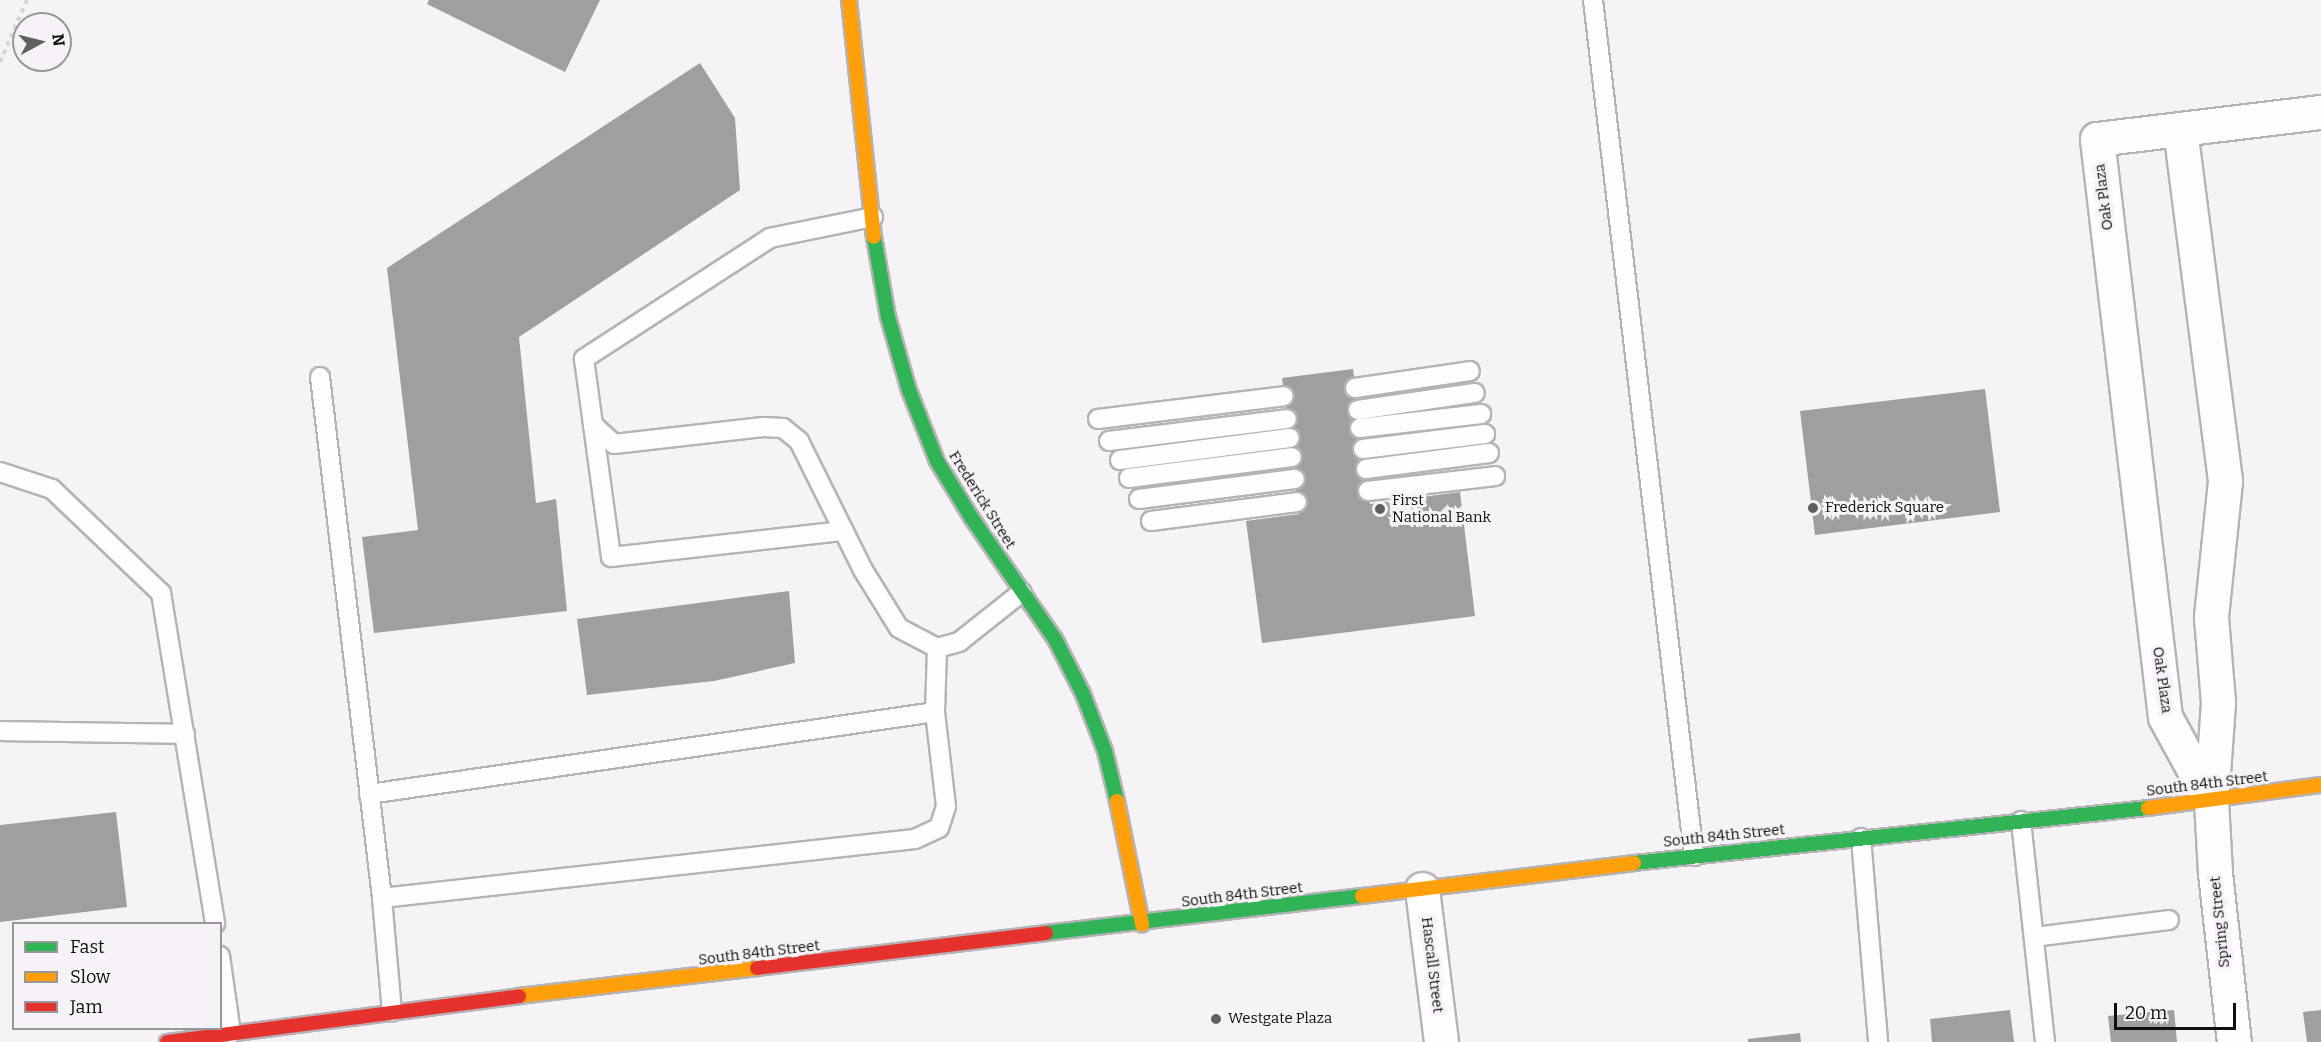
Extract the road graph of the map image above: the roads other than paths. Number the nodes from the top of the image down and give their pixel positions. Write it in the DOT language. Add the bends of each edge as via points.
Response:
graph roads {
  1 [pos="849,0"];
  2 [pos="1593,0"];
  3 [pos="2321,112"];
  4 [pos="2180,129"];
  5 [pos="873,217"];
  6 [pos="1470,371"];
  7 [pos="320,377"];
  8 [pos="1355,388"];
  9 [pos="1475,393"];
  10 [pos="1284,396"];
  11 [pos="1480,414"];
  12 [pos="1098,419"];
  13 [pos="1287,419"];
  14 [pos="593,425"];
  15 [pos="1485,434"];
  16 [pos="1290,438"];
  17 [pos="1109,441"];
  18 [pos="1363,449"];
  19 [pos="1489,453"];
  20 [pos="1292,457"];
  21 [pos="1120,460"];
  22 [pos="1366,469"];
  23 [pos="0,472"];
  24 [pos="1495,476"];
  25 [pos="1129,478"];
  26 [pos="1295,479"];
  27 [pos="1368,491"];
  28 [pos="1139,499"];
  29 [pos="1297,501"];
  30 [pos="1151,521"];
  31 [pos="844,531"];
  32 [pos="1023,592"];
  33 [pos="937,648"];
  34 [pos="935,712"];
  35 [pos="0,731"];
  36 [pos="185,734"];
  37 [pos="2321,785"];
  38 [pos="369,794"];
  39 [pos="2211,801"];
  40 [pos="2021,821"];
  41 [pos="1861,838"];
  42 [pos="1694,856"];
  43 [pos="1422,889"];
  44 [pos="382,898"];
  45 [pos="2169,920"];
  46 [pos="215,922"];
  47 [pos="1142,924"];
  48 [pos="2034,937"];
  49 [pos="222,970"];
  50 [pos="392,1012"];
  51 [pos="231,1033"];
  52 [pos="296,1033"];
  53 [pos="167,1042"];
  54 [pos="1442,1042"];
  55 [pos="1878,1042"];
  56 [pos="2045,1042"];
  57 [pos="2235,1042"];
  1 -- 5 [label="main road, Frederick Street"];
  2 -- 42 [label="lane"];
  3 -- 4 [label="street, Oak Plaza"];
  4 -- 39 [label="street" via="2225,482 2211,617 2218,703"];
  4 -- 39 [label="street, Oak Plaza" via="2097,138 2165,717"];
  5 -- 14 [label="lane" via="770,238 584,359"];
  5 -- 32 [label="main road, Frederick Street" via="888,317 909,390 938,461"];
  6 -- 8 [label="lane"];
  7 -- 38 [label="lane"];
  9 -- 11 [label="lane" via="1359,419"];
  10 -- 12 [label="lane"];
  13 -- 17 [label="lane"];
  14 -- 31 [label="lane" via="614,444 783,428 799,441"];
  14 -- 31 [label="lane" via="611,557"];
  15 -- 18 [label="lane"];
  16 -- 21 [label="lane"];
  19 -- 22 [label="lane"];
  20 -- 25 [label="lane"];
  23 -- 36 [label="lane" via="52,489 161,593"];
  24 -- 27 [label="lane"];
  26 -- 28 [label="lane"];
  29 -- 30 [label="lane"];
  31 -- 33 [label="lane" via="898,628"];
  32 -- 33 [label="lane" via="959,642"];
  32 -- 47 [label="main road, Frederick Street" via="1074,675 1105,751"];
  33 -- 34 [label="lane"];
  34 -- 38 [label="lane"];
  34 -- 44 [label="lane" via="946,806 939,828 915,839"];
  35 -- 36 [label="lane"];
  36 -- 46 [label="lane"];
  37 -- 39 [label="main road, South 84th Street"];
  38 -- 44 [label="lane"];
  39 -- 40 [label="main road, South 84th Street"];
  39 -- 57 [label="street, Spring Street" via="2215,873"];
  40 -- 41 [label="main road, South 84th Street"];
  40 -- 48 [label="lane"];
  41 -- 42 [label="main road, South 84th Street"];
  41 -- 55 [label="lane"];
  42 -- 43 [label="main road, South 84th Street"];
  43 -- 47 [label="main road, South 84th Street"];
  43 -- 54 [label="street, Hascall Street"];
  44 -- 50 [label="lane"];
  45 -- 48 [label="lane"];
  47 -- 50 [label="main road, South 84th Street"];
  48 -- 56 [label="lane"];
  49 -- 51 [label="lane"];
  50 -- 52 [label="main road, South 84th Street"];
  51 -- 52 [label="main road, South 84th Street"];
  51 -- 53 [label="main road, South 84th Street"];
}
